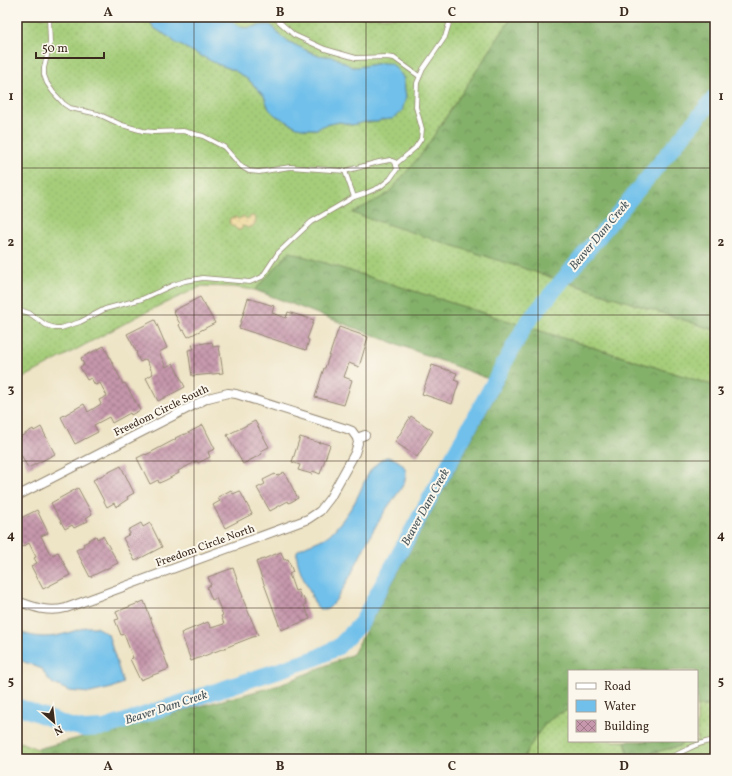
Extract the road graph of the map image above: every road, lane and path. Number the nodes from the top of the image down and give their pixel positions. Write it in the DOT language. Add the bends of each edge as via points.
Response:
graph roads {
  1 [pos="49,17"];
  2 [pos="274,17"];
  3 [pos="450,17"];
  4 [pos="420,76"];
  5 [pos="396,164"];
  6 [pos="345,171"];
  7 [pos="354,196"];
  8 [pos="17,309"];
  9 [pos="361,436"];
  10 [pos="17,496"];
  11 [pos="17,601"];
  12 [pos="715,740"];
  13 [pos="666,759"];
  1 -- 6 [label="lane" via="50,43 44,75 61,101 70,108 98,114 143,131 188,132 204,136 224,147 249,171 290,168"];
  2 -- 4 [label="lane" via="294,35 324,49 356,58 394,58"];
  3 -- 4 [label="lane" via="442,42"];
  4 -- 5 [label="lane" via="417,83 416,107 422,134 414,148"];
  5 -- 6 [label="lane" via="393,161 385,161"];
  5 -- 7 [label="lane" via="396,171 385,183"];
  6 -- 7 [label="lane"];
  7 -- 8 [label="lane" via="310,222 278,253 262,278 255,281 203,278 185,281 105,309 62,328 46,325 29,313"];
  9 -- 10 [label="street, Freedom Circle South" via="347,429 236,394 218,394"];
  9 -- 11 [label="street, Freedom Circle North" via="355,453 330,498 320,512 308,519 60,610 43,610"];
  12 -- 13 [label="lane" via="697,744"];
}
